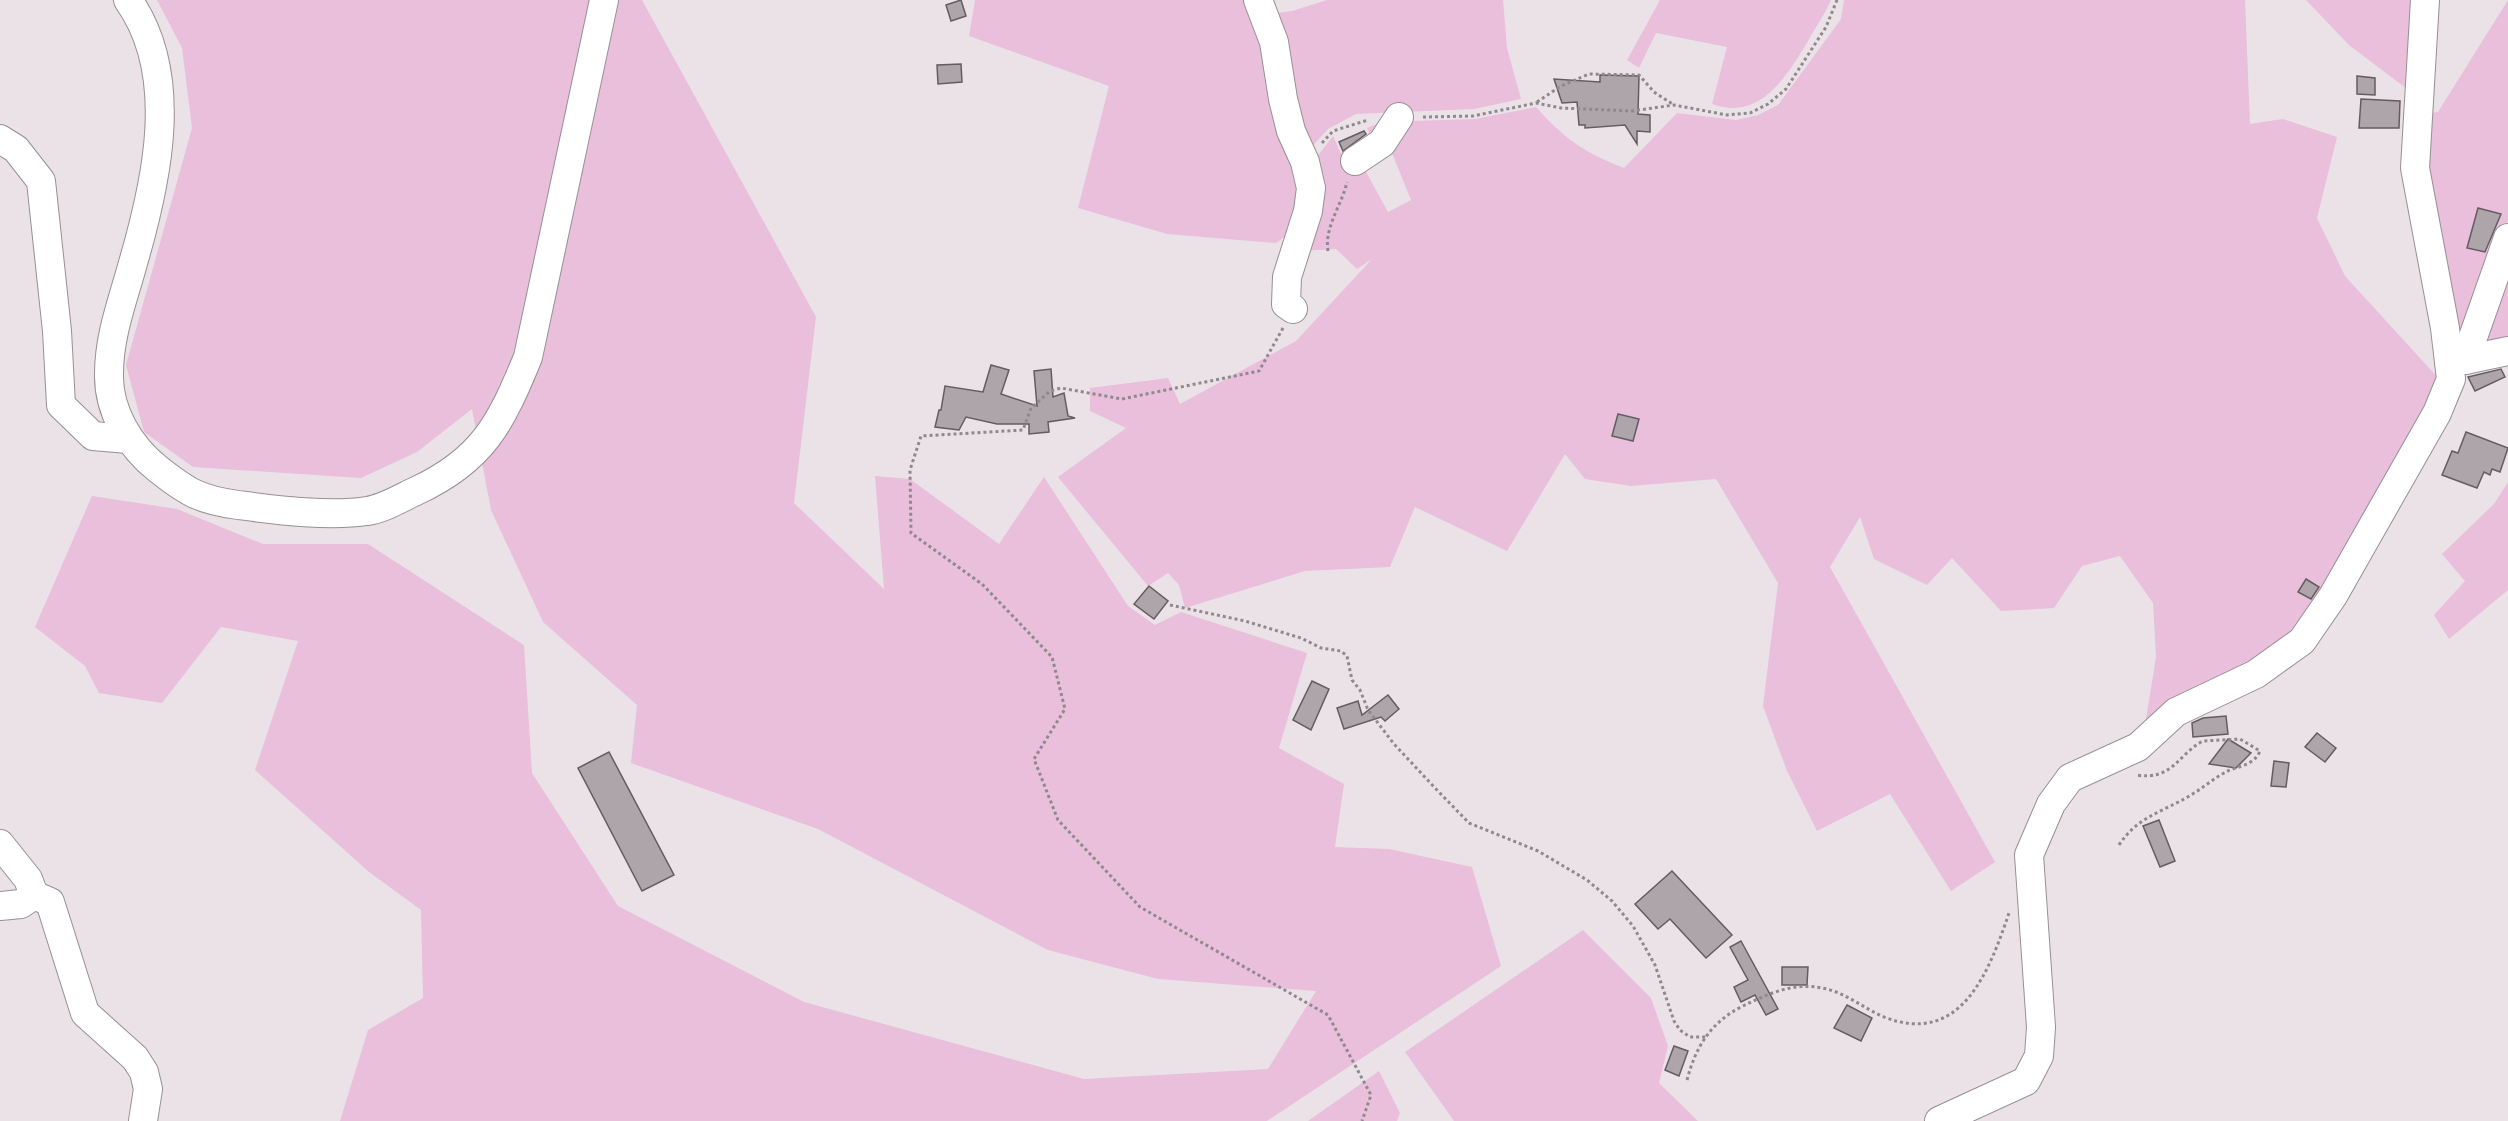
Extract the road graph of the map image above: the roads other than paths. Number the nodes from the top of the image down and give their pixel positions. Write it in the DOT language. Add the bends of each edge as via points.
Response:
graph roads {
  1 [pos="128,0"];
  2 [pos="604,0"];
  3 [pos="1258,0"];
  4 [pos="2425,0"];
  5 [pos="1399,117"];
  6 [pos="0,139"];
  7 [pos="1355,161"];
  8 [pos="2508,238"];
  9 [pos="1293,309"];
  10 [pos="2508,351"];
  11 [pos="2457,360"];
  12 [pos="128,439"];
  13 [pos="0,844"];
  14 [pos="34,896"];
  15 [pos="0,906"];
  16 [pos="143,1121"];
  17 [pos="1939,1121"];
  1 -- 12 [label="street" via="140,17 156,64 162,112 142,229 113,330 108,376 116,413"];
  2 -- 12 [label="street" via="528,357 507,408 466,462 441,480 368,512 302,512 199,498 152,464"];
  3 -- 9 [label="street" via="1274,42 1291,131 1311,188 1308,211 1287,277 1286,304"];
  4 -- 11 [label="street" via="2415,168"];
  5 -- 7 [label="street" via="1382,143"];
  6 -- 12 [label="street" via="16,149 41,181 61,405 93,436"];
  8 -- 11 [label="street"];
  10 -- 11 [label="street"];
  11 -- 17 [label="street" via="2437,413 2302,641 2256,674 2176,712 2138,747 2070,778 2051,804 2029,855 2041,1027 2039,1056 2026,1081"];
  13 -- 14 [label="street" via="28,879"];
  14 -- 15 [label="street" via="21,904"];
  14 -- 16 [label="street" via="50,902 85,1013 135,1058 144,1072 148,1089"];
}
